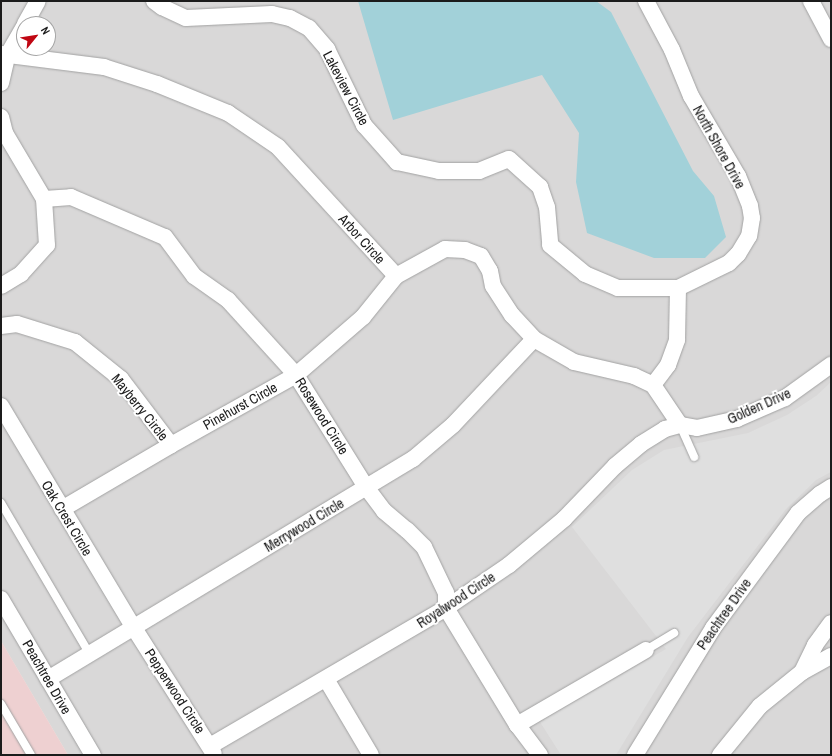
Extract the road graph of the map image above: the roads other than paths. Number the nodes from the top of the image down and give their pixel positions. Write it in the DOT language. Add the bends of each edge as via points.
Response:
graph roads {
  1 [pos="38,1"];
  2 [pos="154,1"];
  3 [pos="646,1"];
  4 [pos="811,1"];
  5 [pos="29,16"];
  6 [pos="16,37"];
  7 [pos="831,39"];
  8 [pos="4,55"];
  9 [pos="1,83"];
  10 [pos="1,117"];
  11 [pos="44,199"];
  12 [pos="396,276"];
  13 [pos="1,286"];
  14 [pos="678,288"];
  15 [pos="1,326"];
  16 [pos="534,339"];
  17 [pos="831,365"];
  18 [pos="296,374"];
  19 [pos="653,386"];
  20 [pos="1,406"];
  21 [pos="680,425"];
  22 [pos="171,445"];
  23 [pos="694,457"];
  24 [pos="366,487"];
  25 [pos="831,487"];
  26 [pos="1,503"];
  27 [pos="62,509"];
  28 [pos="1,599"];
  29 [pos="446,608"];
  30 [pos="831,623"];
  31 [pos="134,628"];
  32 [pos="674,633"];
  33 [pos="646,650"];
  34 [pos="90,654"];
  35 [pos="831,656"];
  36 [pos="802,672"];
  37 [pos="48,679"];
  38 [pos="326,679"];
  39 [pos="1,704"];
  40 [pos="517,725"];
  41 [pos="212,750"];
  42 [pos="31,755"];
  43 [pos="93,755"];
  44 [pos="371,755"];
  45 [pos="540,755"];
  46 [pos="634,755"];
  47 [pos="720,755"];
  1 -- 5 [label="street"];
  2 -- 14 [label="street, Lakeview Circle" via="186,18 272,14 290,18 309,28 327,49 364,125 397,162 439,171 479,171 509,159 540,187 547,207 550,245 584,274 618,288"];
  3 -- 14 [label="street, North Shore Drive" via="672,50 691,96 738,176 752,218 749,236 738,254 729,262"];
  4 -- 7 [label="street"];
  6 -- 8 [label="street"];
  8 -- 9 [label="street"];
  8 -- 12 [label="street, Arbor Circle" via="104,67 157,84 228,113 278,147"];
  10 -- 11 [label="street" via="5,133"];
  11 -- 13 [label="street" via="47,245 21,274"];
  11 -- 18 [label="street, Rosewood Circle" via="71,197 165,237 194,276 228,300"];
  12 -- 16 [label="street, Arbor Circle" via="445,249 465,250 481,256 490,271 493,286 512,314"];
  12 -- 18 [label="street, Pinehurst Circle" via="363,317"];
  14 -- 19 [label="street" via="677,340 668,366"];
  15 -- 22 [label="street, Mayberry Circle" via="17,324 75,342 121,379"];
  16 -- 19 [label="street, Arbor Circle" via="574,362 634,376"];
  16 -- 24 [label="street, Merrywood Circle" via="453,425 413,459"];
  17 -- 21 [label="street, Golden Drive" via="785,398 737,419 697,428"];
  18 -- 22 [label="street, Pinehurst Circle"];
  18 -- 24 [label="street, Rosewood Circle"];
  19 -- 21 [label="street, Arbor Circle"];
  20 -- 27 [label="street, Oak Crest Circle"];
  21 -- 23 [label="lane"];
  21 -- 29 [label="street, Royalwood Circle" via="665,429 641,444 615,466 564,519 509,565"];
  22 -- 27 [label="street, Pinehurst Circle"];
  24 -- 29 [label="street, Rosewood Circle" via="384,511 424,547 446,593"];
  24 -- 31 [label="street, Merrywood Circle"];
  25 -- 46 [label="street, Peachtree Drive" via="798,513 713,628"];
  26 -- 34 [label="lane"];
  27 -- 31 [label="street, Oak Crest Circle"];
  28 -- 37 [label="street, Peachtree Drive"];
  29 -- 38 [label="street, Royalwood Circle"];
  29 -- 40 [label="street, Rosewood Circle"];
  30 -- 36 [label="street"];
  31 -- 34 [label="street, Merrywood Circle"];
  31 -- 41 [label="street, Pepperwood Circle"];
  32 -- 33 [label="lane"];
  33 -- 40 [label="street"];
  34 -- 37 [label="street, Merrywood Circle"];
  35 -- 36 [label="street"];
  36 -- 47 [label="street" via="760,706"];
  37 -- 43 [label="street, Peachtree Drive"];
  38 -- 41 [label="street, Royalwood Circle"];
  38 -- 44 [label="street"];
  39 -- 42 [label="lane"];
  40 -- 45 [label="street, Rosewood Circle"];
}
